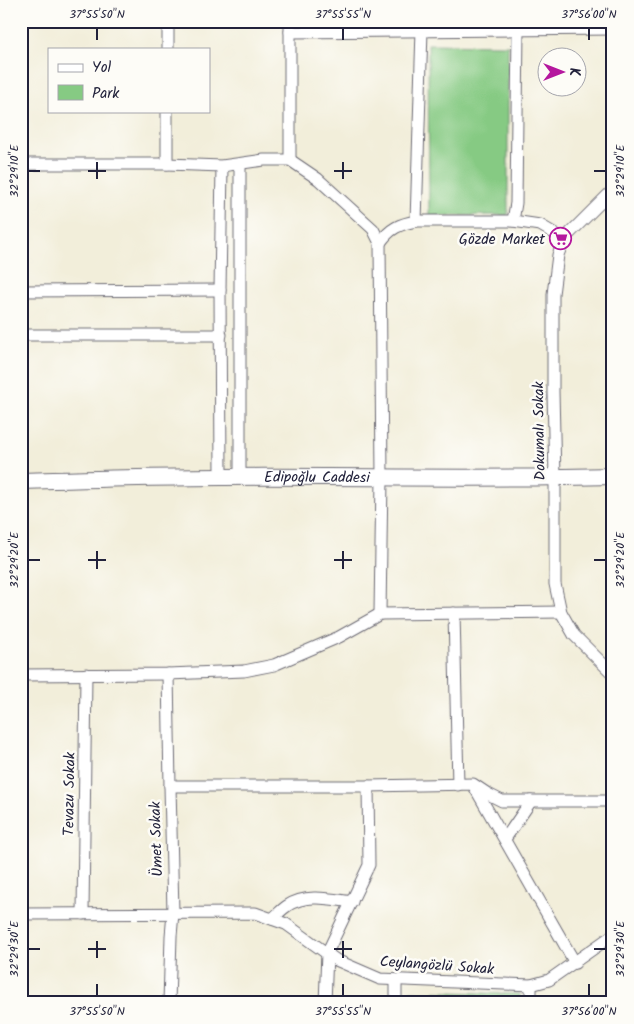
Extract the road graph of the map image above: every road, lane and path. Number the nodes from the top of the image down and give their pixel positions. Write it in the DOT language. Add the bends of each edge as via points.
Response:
graph roads {
  1 [pos="168,21"];
  2 [pos="475,25"];
  3 [pos="290,26"];
  4 [pos="451,26"];
  5 [pos="518,29"];
  6 [pos="613,29"];
  7 [pos="422,30"];
  8 [pos="168,48"];
  9 [pos="167,112"];
  10 [pos="290,160"];
  11 [pos="21,164"];
  12 [pos="167,164"];
  13 [pos="240,164"];
  14 [pos="222,166"];
  15 [pos="613,190"];
  16 [pos="416,221"];
  17 [pos="513,221"];
  18 [pos="564,239"];
  19 [pos="380,243"];
  20 [pos="220,290"];
  21 [pos="21,291"];
  22 [pos="21,335"];
  23 [pos="221,335"];
  24 [pos="613,476"];
  25 [pos="221,477"];
  26 [pos="240,477"];
  27 [pos="382,478"];
  28 [pos="555,478"];
  29 [pos="21,481"];
  30 [pos="561,612"];
  31 [pos="454,613"];
  32 [pos="380,614"];
  33 [pos="86,674"];
  34 [pos="168,674"];
  35 [pos="613,674"];
  36 [pos="21,675"];
  37 [pos="473,784"];
  38 [pos="458,785"];
  39 [pos="170,786"];
  40 [pos="368,786"];
  41 [pos="531,801"];
  42 [pos="613,801"];
  43 [pos="505,840"];
  44 [pos="352,902"];
  45 [pos="173,913"];
  46 [pos="21,914"];
  47 [pos="83,914"];
  48 [pos="272,919"];
  49 [pos="613,936"];
  50 [pos="327,953"];
  51 [pos="575,963"];
  52 [pos="396,980"];
  53 [pos="531,985"];
  54 [pos="169,1003"];
  55 [pos="326,1003"];
  56 [pos="396,1003"];
  57 [pos="531,1003"];
  1 -- 8 [label="street"];
  2 -- 4 [label="street"];
  2 -- 5 [label="street"];
  3 -- 7 [label="street"];
  3 -- 10 [label="street"];
  4 -- 7 [label="street"];
  5 -- 6 [label="street"];
  5 -- 17 [label="street" via="516,202"];
  7 -- 16 [label="street"];
  9 -- 12 [label="street"];
  10 -- 13 [label="street"];
  10 -- 19 [label="street" via="318,179 366,223"];
  11 -- 12 [label="street"];
  12 -- 14 [label="street"];
  13 -- 14 [label="street"];
  13 -- 26 [label="street"];
  14 -- 20 [label="street"];
  15 -- 18 [label="street, Dokumalı Sokak"];
  16 -- 17 [label="street"];
  16 -- 19 [label="street" via="400,224"];
  17 -- 18 [label="street" via="540,225"];
  18 -- 28 [label="street, Dokumalı Sokak" via="558,255 553,294"];
  19 -- 27 [label="street"];
  20 -- 21 [label="street"];
  20 -- 23 [label="street"];
  22 -- 23 [label="street"];
  23 -- 25 [label="street"];
  24 -- 28 [label="street, Edipoğlu Caddesi"];
  25 -- 26 [label="street, Edipoğlu Caddesi"];
  25 -- 29 [label="street, Edipoğlu Caddesi"];
  26 -- 27 [label="street, Edipoğlu Caddesi"];
  27 -- 28 [label="street, Edipoğlu Caddesi"];
  27 -- 32 [label="street"];
  28 -- 30 [label="street, Dokumalı Sokak" via="555,584"];
  30 -- 31 [label="street"];
  30 -- 35 [label="street, Dokumalı Sokak" via="574,634"];
  31 -- 32 [label="street"];
  31 -- 38 [label="street"];
  32 -- 34 [label="street" via="339,637 274,665 244,671"];
  33 -- 34 [label="street"];
  33 -- 36 [label="street"];
  33 -- 47 [label="street, Tevazu Sokak"];
  34 -- 39 [label="street, Ümet Sokak"];
  37 -- 38 [label="street"];
  37 -- 41 [label="street" via="502,801"];
  37 -- 43 [label="street"];
  38 -- 40 [label="street"];
  39 -- 40 [label="street"];
  39 -- 45 [label="street, Ümet Sokak"];
  40 -- 44 [label="street" via="369,865"];
  41 -- 42 [label="street"];
  41 -- 43 [label="street"];
  43 -- 51 [label="street"];
  44 -- 48 [label="street" via="322,897 303,898"];
  44 -- 50 [label="street"];
  45 -- 47 [label="street, Ceylangözlü Sokak"];
  45 -- 48 [label="street, Ceylangözlü Sokak" via="256,913"];
  45 -- 54 [label="street, Ümet Sokak"];
  46 -- 47 [label="street, Ceylangözlü Sokak"];
  48 -- 50 [label="street, Ceylangözlü Sokak" via="286,924"];
  49 -- 51 [label="street, Ceylangözlü Sokak"];
  50 -- 52 [label="street, Ceylangözlü Sokak" via="380,979"];
  50 -- 55 [label="street"];
  51 -- 53 [label="street, Ceylangözlü Sokak" via="548,980"];
  52 -- 53 [label="street, Ceylangözlü Sokak"];
  52 -- 56 [label="street"];
  53 -- 57 [label="street"];
}
